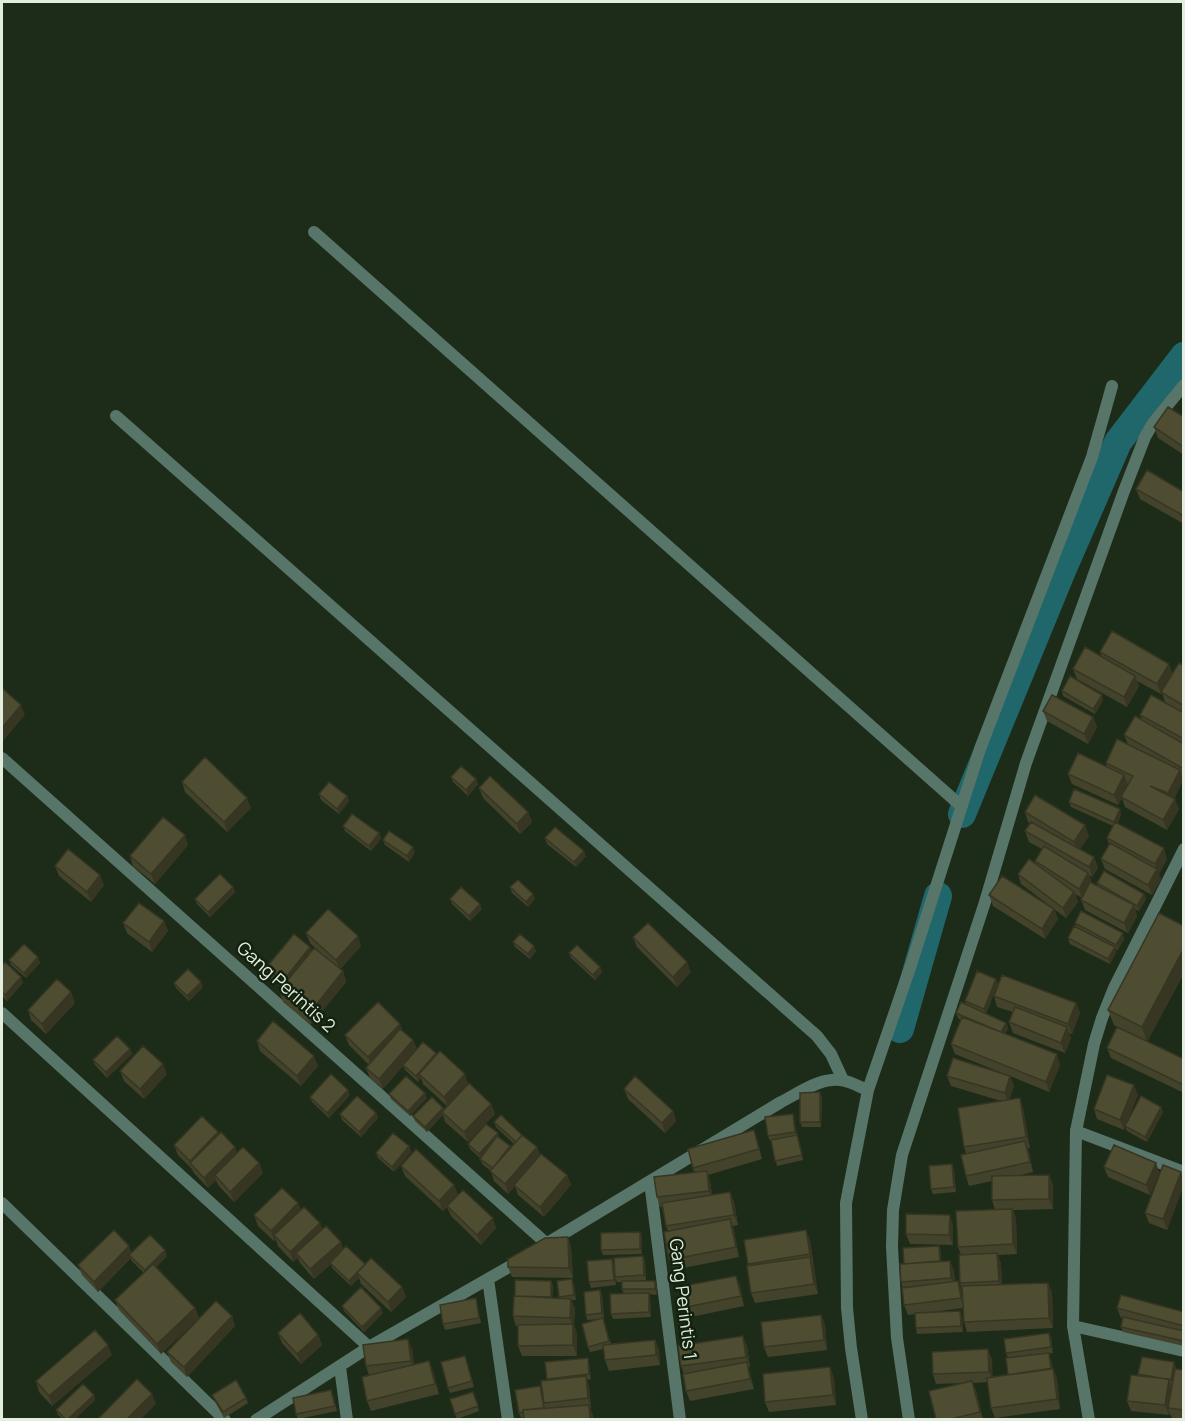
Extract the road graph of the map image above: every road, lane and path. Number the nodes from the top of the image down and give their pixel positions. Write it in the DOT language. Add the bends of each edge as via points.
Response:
graph roads {
  1 [pos="314,232"];
  2 [pos="1184,385"];
  3 [pos="1112,386"];
  4 [pos="116,416"];
  5 [pos="2,758"];
  6 [pos="960,805"];
  7 [pos="1184,849"];
  8 [pos="2,1013"];
  9 [pos="843,1080"];
  10 [pos="868,1090"];
  11 [pos="1076,1131"];
  12 [pos="1184,1172"];
  13 [pos="650,1182"];
  14 [pos="2,1203"];
  15 [pos="537,1250"];
  16 [pos="488,1279"];
  17 [pos="1073,1326"];
  18 [pos="369,1347"];
  19 [pos="1184,1351"];
  20 [pos="340,1367"];
  21 [pos="225,1419"];
  22 [pos="256,1419"];
  23 [pos="347,1419"];
  24 [pos="508,1419"];
  25 [pos="680,1419"];
  26 [pos="862,1419"];
  27 [pos="909,1419"];
  28 [pos="1089,1419"];
  1 -- 6 [label="street"];
  2 -- 27 [label="street" via="1145,437 1124,491 1026,763 902,1155 893,1210 892,1247 897,1338"];
  3 -- 6 [label="street" via="1092,457"];
  4 -- 9 [label="street" via="817,1035"];
  5 -- 15 [label="street, Gang Perintis 2"];
  6 -- 10 [label="street"];
  7 -- 11 [label="street" via="1102,1018"];
  8 -- 18 [label="street"];
  9 -- 10 [label="street"];
  9 -- 13 [label="street" via="827,1080 781,1102"];
  10 -- 26 [label="street" via="846,1203 847,1308"];
  11 -- 12 [label="street"];
  11 -- 17 [label="street"];
  13 -- 15 [label="street"];
  13 -- 25 [label="street, Gang Perintis 1"];
  14 -- 21 [label="street"];
  15 -- 16 [label="street"];
  16 -- 18 [label="street"];
  16 -- 24 [label="street"];
  17 -- 19 [label="street"];
  17 -- 28 [label="street"];
  18 -- 20 [label="street"];
  20 -- 22 [label="street"];
  20 -- 23 [label="street"];
}
